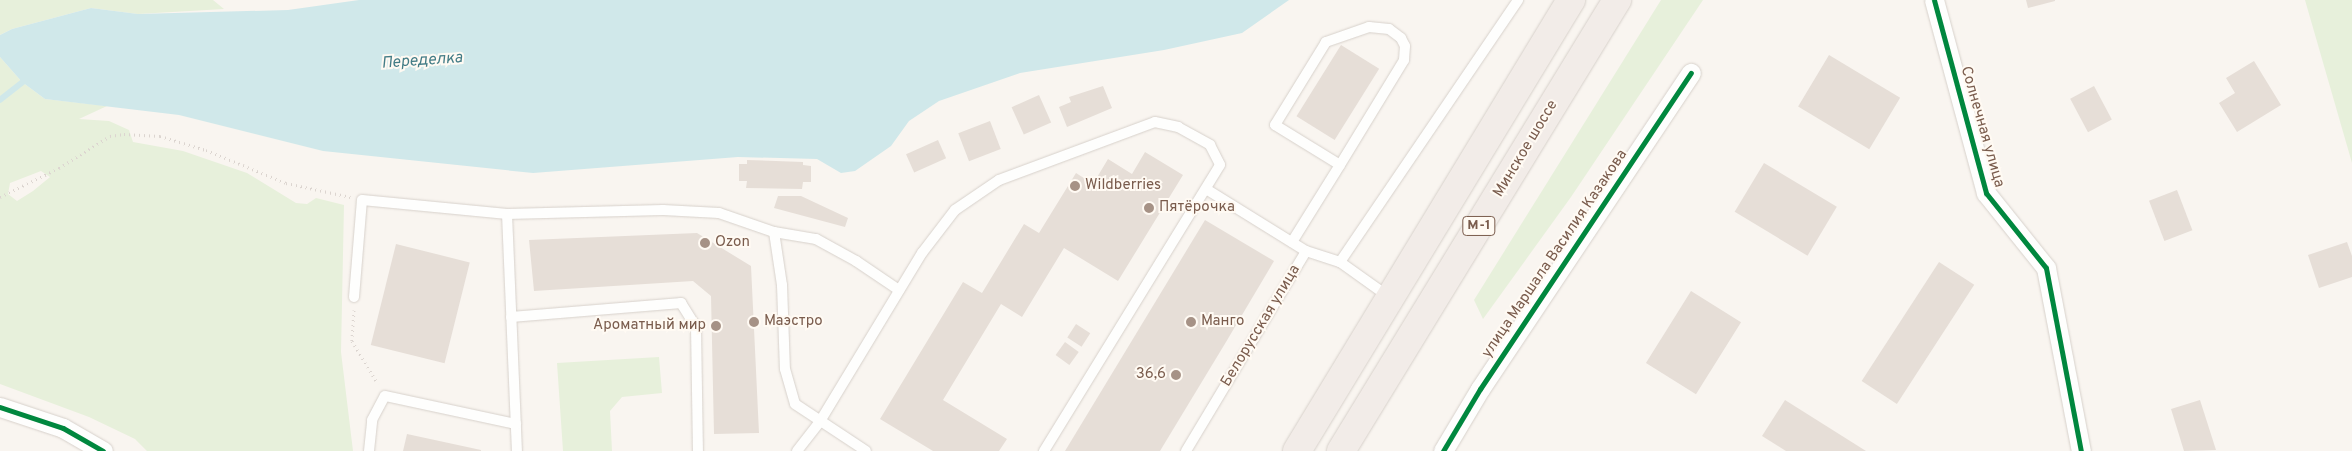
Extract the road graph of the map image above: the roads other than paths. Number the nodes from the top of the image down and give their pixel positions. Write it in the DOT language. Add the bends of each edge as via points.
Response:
graph roads {
  1 [pos="1518,0"];
  2 [pos="1571,0"];
  3 [pos="1617,0"];
  4 [pos="1934,0"];
  5 [pos="1691,73"];
  6 [pos="1340,165"];
  7 [pos="1206,189"];
  8 [pos="507,214"];
  9 [pos="774,232"];
  10 [pos="1292,242"];
  11 [pos="1306,251"];
  12 [pos="1340,262"];
  13 [pos="899,290"];
  14 [pos="354,297"];
  15 [pos="1391,298"];
  16 [pos="511,317"];
  17 [pos="0,407"];
  18 [pos="819,423"];
  19 [pos="516,424"];
  20 [pos="103,451"];
  21 [pos="369,451"];
  22 [pos="517,451"];
  23 [pos="698,451"];
  24 [pos="798,451"];
  25 [pos="866,451"];
  26 [pos="1044,451"];
  27 [pos="1186,451"];
  28 [pos="1296,451"];
  29 [pos="1341,451"];
  30 [pos="1443,451"];
  31 [pos="2081,451"];
  1 -- 12 [label="lane"];
  2 -- 15 [label="highway, М-1"];
  3 -- 29 [label="highway, Минское шоссе / М-1"];
  4 -- 31 [label="street, Солнечная улица" via="1986,193 2046,268"];
  5 -- 30 [label="street, улица Маршала Василия Казакова" via="1480,389"];
  6 -- 6 [label="lane" via="1275,125 1326,42 1369,27 1389,29 1402,38 1404,60"];
  6 -- 10 [label="lane"];
  7 -- 10 [label="lane, Белорусская улица"];
  7 -- 13 [label="lane" via="1220,165 1210,144 1178,128 1155,122 1000,180 955,210"];
  7 -- 26 [label="lane"];
  8 -- 9 [label="lane" via="663,210 719,213"];
  8 -- 14 [label="lane" via="362,200"];
  8 -- 16 [label="lane"];
  9 -- 13 [label="lane" via="816,240 856,261"];
  9 -- 18 [label="lane" via="782,285 785,370 795,404"];
  10 -- 11 [label="lane, Белорусская улица"];
  11 -- 12 [label="lane"];
  11 -- 27 [label="lane, Белорусская улица"];
  12 -- 15 [label="lane"];
  13 -- 18 [label="lane"];
  15 -- 28 [label="highway, М-1"];
  16 -- 19 [label="lane"];
  16 -- 23 [label="lane" via="681,303 696,326"];
  17 -- 20 [label="street" via="63,428"];
  18 -- 24 [label="lane"];
  18 -- 25 [label="lane"];
  19 -- 21 [label="lane" via="385,396 372,420"];
  19 -- 22 [label="lane"];
}
